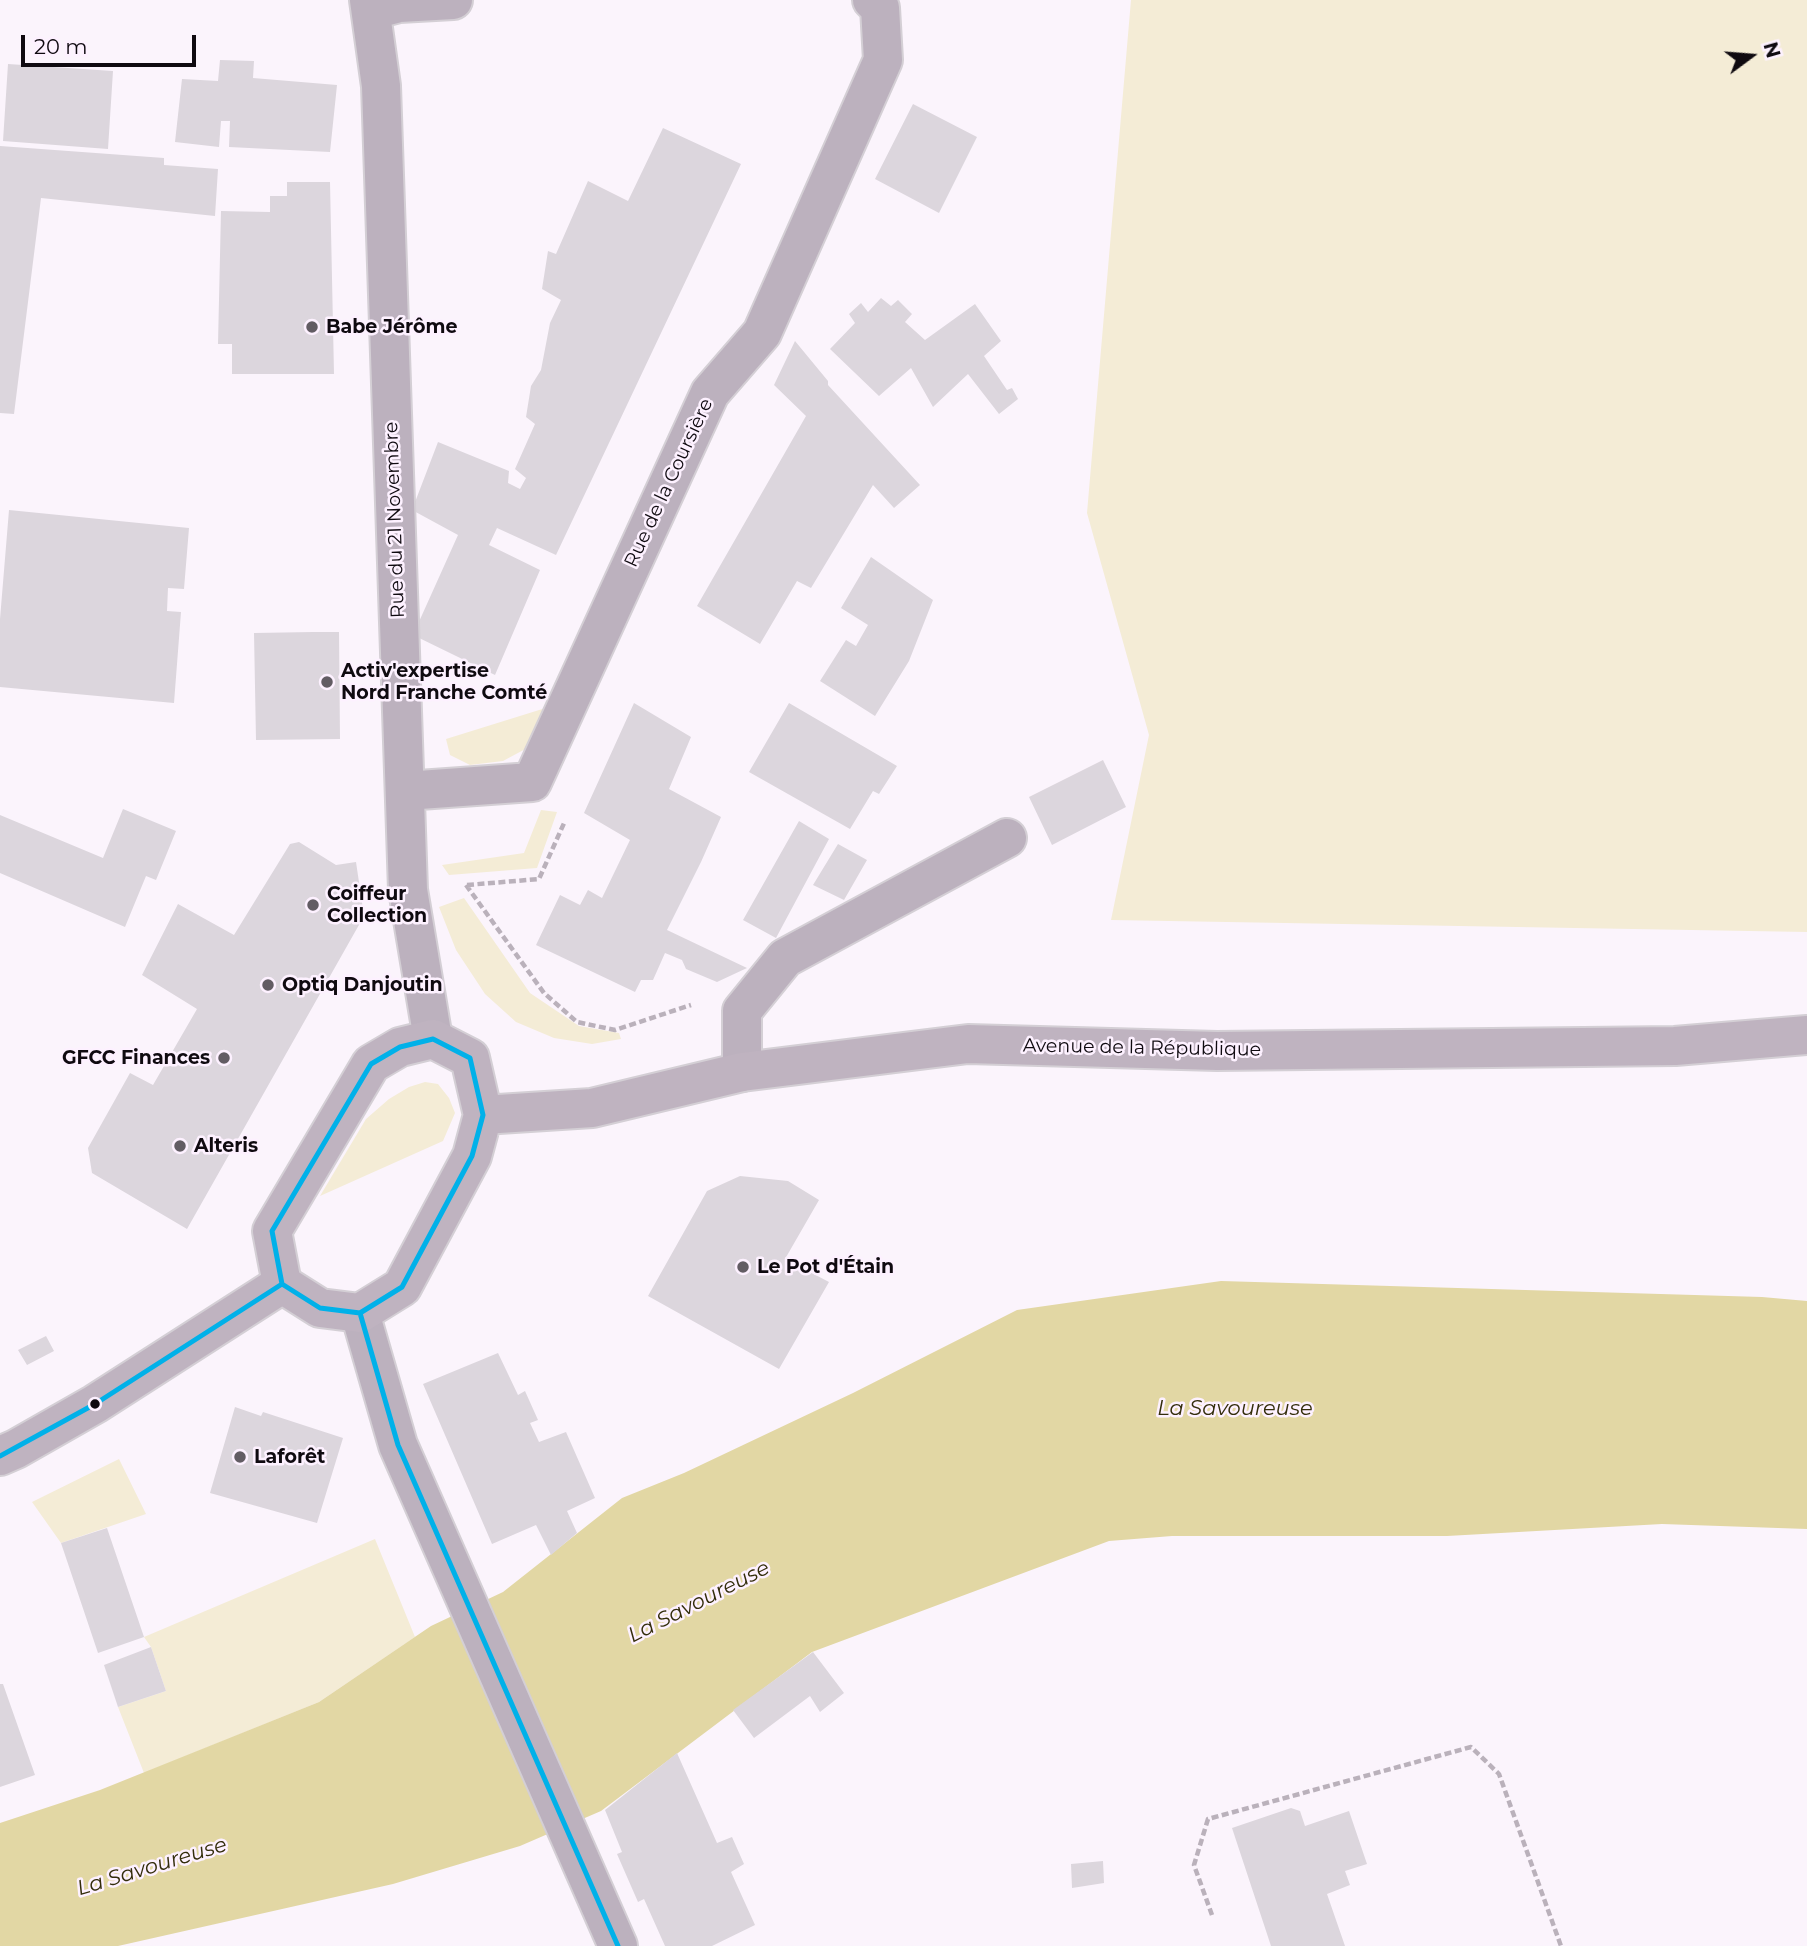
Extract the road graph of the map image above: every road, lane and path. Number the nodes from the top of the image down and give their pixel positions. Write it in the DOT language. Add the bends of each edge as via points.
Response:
graph roads {
  1 [pos="453,0"];
  2 [pos="872,0"];
  3 [pos="370,5"];
  4 [pos="404,791"];
  5 [pos="1007,838"];
  6 [pos="408,890"];
  7 [pos="753,998"];
  8 [pos="1807,1035"];
  9 [pos="433,1039"];
  10 [pos="742,1072"];
  11 [pos="483,1115"];
  12 [pos="282,1284"];
  13 [pos="360,1313"];
  14 [pos="0,1456"];
  15 [pos="1212,1915"];
  16 [pos="618,1946"];
  17 [pos="1561,1946"];
  1 -- 3 [label="street"];
  2 -- 4 [label="street, Rue de la Coursière" via="880,8 883,60 762,332 710,393 532,782"];
  3 -- 4 [label="street, Rue du 21 Novembre" via="380,86"];
  4 -- 6 [label="street, Rue du 21 Novembre"];
  5 -- 7 [label="street" via="785,958"];
  6 -- 7 [label="path" via="467,885 544,993 577,1022 615,1030 728,994"];
  6 -- 9 [label="street, Rue du 21 Novembre"];
  7 -- 10 [label="street" via="742,1011"];
  8 -- 10 [label="main road, Avenue de la République" via="1661,1047 1217,1051 968,1044"];
  9 -- 11 [label="main road" via="470,1058"];
  9 -- 12 [label="main road" via="400,1047 372,1064 272,1231"];
  10 -- 11 [label="main road, Avenue de la République" via="592,1108"];
  11 -- 13 [label="main road" via="472,1156 402,1287"];
  12 -- 13 [label="main road" via="320,1308"];
  12 -- 14 [label="main road" via="105,1397"];
  13 -- 16 [label="street" via="398,1445"];
  15 -- 17 [label="path" via="1194,1865 1208,1819 1471,1747 1499,1774"];
}
